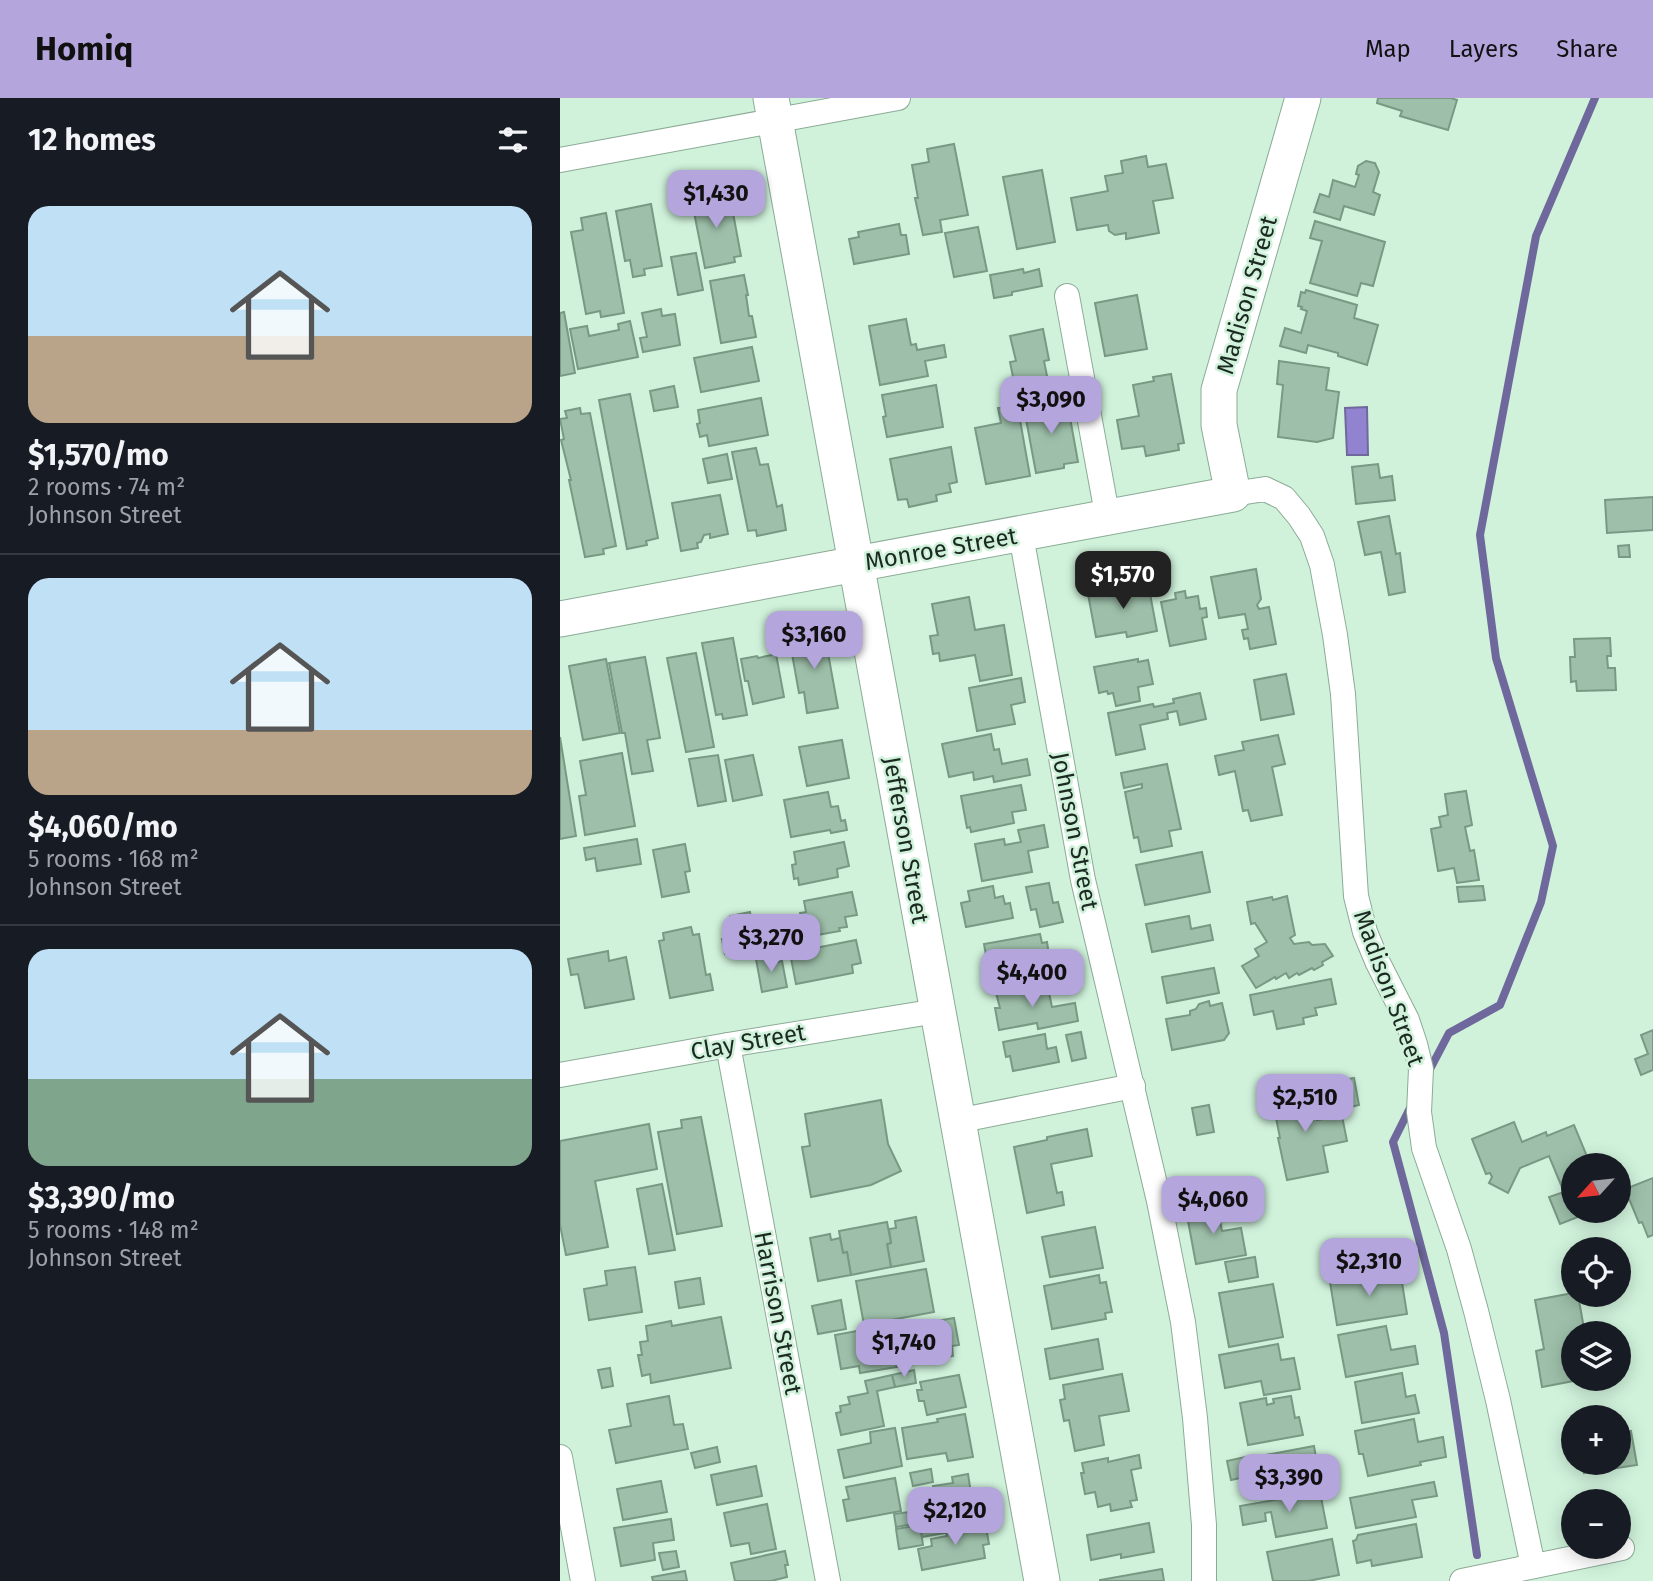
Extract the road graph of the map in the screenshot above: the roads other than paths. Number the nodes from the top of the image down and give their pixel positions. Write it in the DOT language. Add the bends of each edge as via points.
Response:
graph roads {
  1 [pos="898,98"];
  2 [pos="1303,98"];
  3 [pos="773,109"];
  4 [pos="560,160"];
  5 [pos="1067,296"];
  6 [pos="1233,495"];
  7 [pos="1108,519"];
  8 [pos="1021,535"];
  9 [pos="857,565"];
  10 [pos="1322,565"];
  11 [pos="560,619"];
  12 [pos="937,1011"];
  13 [pos="728,1045"];
  14 [pos="560,1075"];
  15 [pos="1133,1086"];
  16 [pos="957,1121"];
  17 [pos="560,1457"];
  18 [pos="1568,1559"];
  19 [pos="1533,1566"];
  20 [pos="583,1581"];
  21 [pos="828,1581"];
  22 [pos="1042,1581"];
  23 [pos="1204,1581"];
  24 [pos="1462,1581"];
  1 -- 3 [label="street"];
  2 -- 6 [label="street, Madison Street" via="1219,390 1219,425"];
  3 -- 4 [label="street"];
  3 -- 9 [label="street, Jefferson Street"];
  5 -- 7 [label="street"];
  6 -- 7 [label="street, Monroe Street"];
  6 -- 10 [label="street, Monroe Street" via="1265,489 1284,498 1312,537"];
  7 -- 8 [label="street, Monroe Street"];
  8 -- 9 [label="street, Monroe Street"];
  8 -- 15 [label="street, Johnson Street" via="1083,880"];
  9 -- 11 [label="street, Monroe Street"];
  9 -- 12 [label="street, Jefferson Street"];
  10 -- 19 [label="street, Madison Street" via="1343,694 1356,896 1365,932 1415,1044 1421,1069 1419,1112 1424,1148 1476,1311"];
  12 -- 13 [label="street, Clay Street"];
  12 -- 16 [label="street, Jefferson Street"];
  13 -- 14 [label="street, Clay Street"];
  13 -- 21 [label="street, Harrison Street"];
  15 -- 16 [label="street"];
  15 -- 23 [label="street, Johnson Street" via="1183,1322 1203,1511"];
  16 -- 22 [label="street, Jefferson Street"];
  17 -- 20 [label="street"];
  18 -- 19 [label="street"];
  19 -- 24 [label="street"];
}
